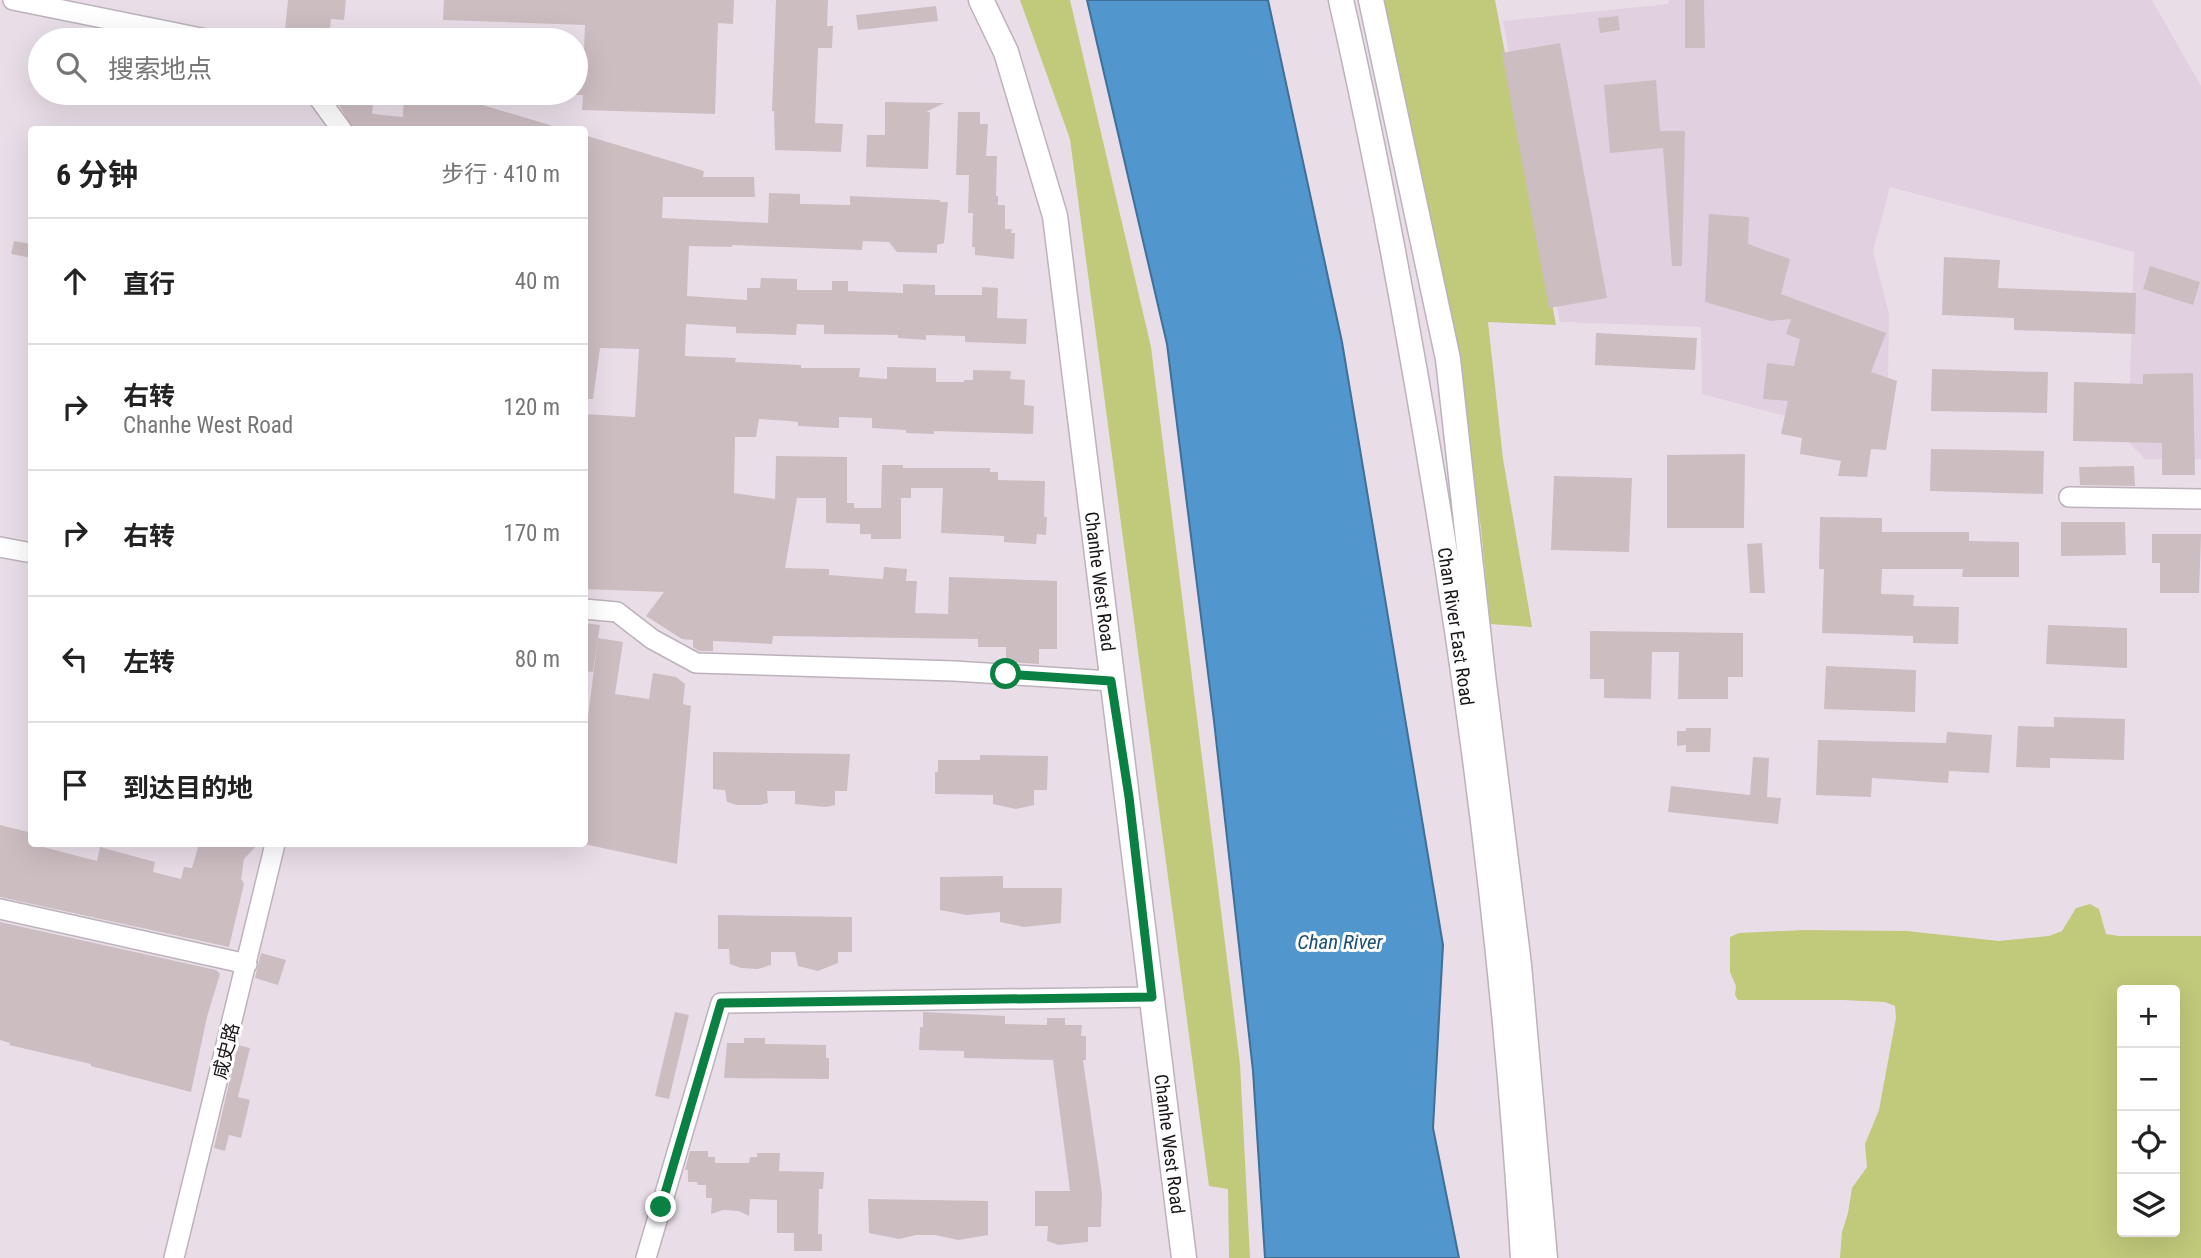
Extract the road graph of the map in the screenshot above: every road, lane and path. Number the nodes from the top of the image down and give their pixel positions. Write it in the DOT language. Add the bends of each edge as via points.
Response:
graph roads {
  1 [pos="13,0"];
  2 [pos="981,0"];
  3 [pos="1341,0"];
  4 [pos="1371,0"];
  5 [pos="152,28"];
  6 [pos="324,105"];
  7 [pos="339,126"];
  8 [pos="2069,497"];
  9 [pos="2201,499"];
  10 [pos="0,547"];
  11 [pos="28,552"];
  12 [pos="588,609"];
  13 [pos="1111,681"];
  14 [pos="274,847"];
  15 [pos="0,909"];
  16 [pos="247,964"];
  17 [pos="1152,997"];
  18 [pos="174,1258"];
  19 [pos="646,1258"];
  20 [pos="1184,1258"];
  21 [pos="1523,1258"];
  22 [pos="1545,1258"];
  1 -- 5 [label="street"];
  2 -- 13 [label="street, Chanhe West Road" via="1006,52 1055,216"];
  3 -- 21 [label="street, Chan River East Road" via="1401,293 1467,692 1510,1072"];
  4 -- 22 [label="street, Chan River East Road" via="1448,359 1519,964"];
  6 -- 7 [label="street"];
  8 -- 9 [label="street"];
  10 -- 11 [label="street"];
  12 -- 13 [label="street" via="617,612 652,639 696,663 954,670"];
  13 -- 17 [label="street, Chanhe West Road"];
  14 -- 16 [label="street, 咸史路"];
  15 -- 16 [label="street"];
  16 -- 18 [label="street, 咸史路"];
  17 -- 19 [label="street" via="721,1003"];
  17 -- 20 [label="street, Chanhe West Road"];
}
